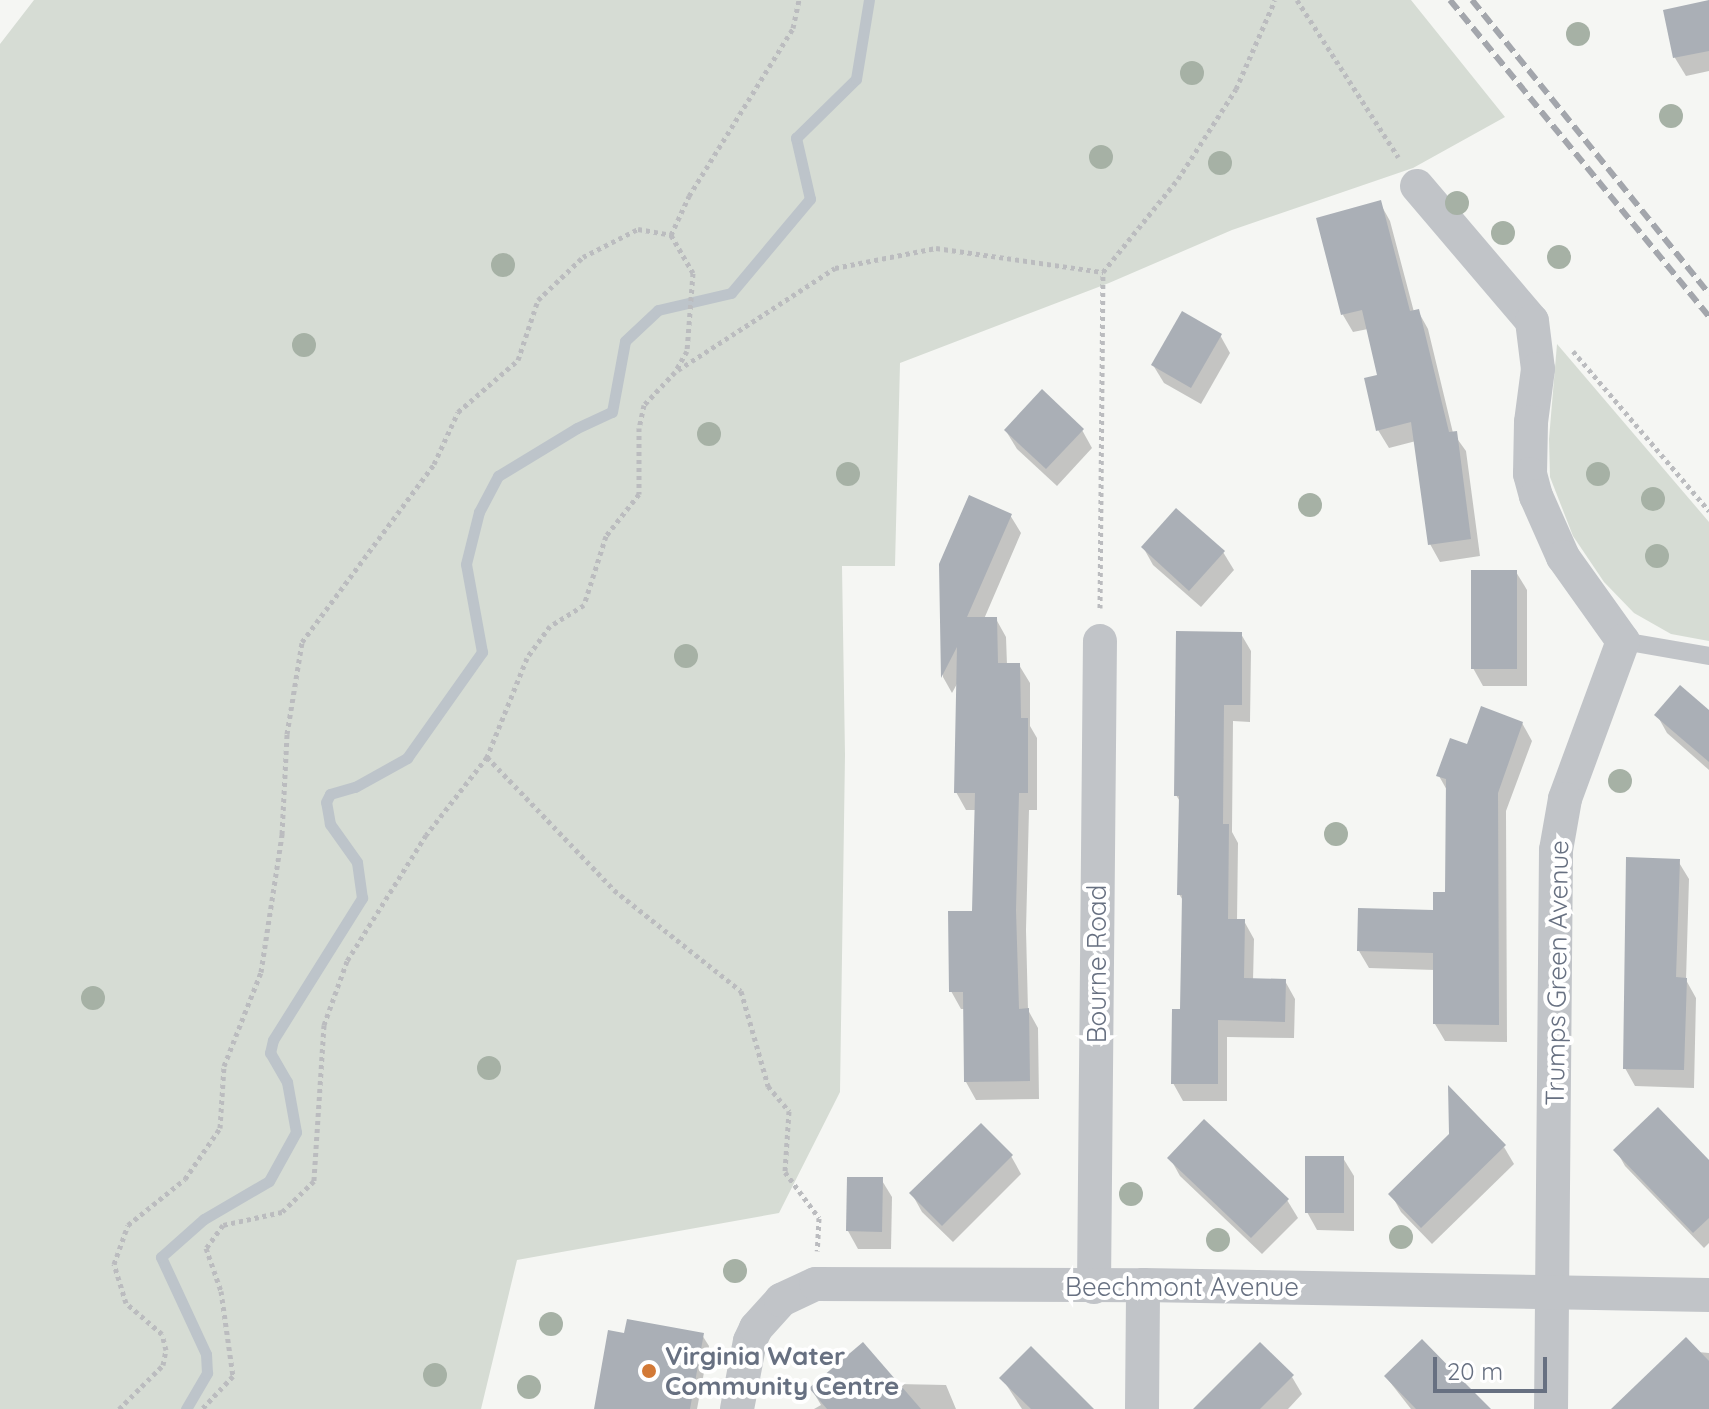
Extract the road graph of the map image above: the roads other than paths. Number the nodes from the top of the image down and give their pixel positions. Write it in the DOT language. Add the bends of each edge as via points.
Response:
graph roads {
  1 [pos="1417,186"];
  2 [pos="1100,641"];
  3 [pos="1623,641"];
  4 [pos="1709,656"];
  5 [pos="1143,1285"];
  6 [pos="1094,1287"];
  7 [pos="1554,1293"];
  8 [pos="1709,1295"];
  9 [pos="737,1409"];
  10 [pos="1142,1409"];
  11 [pos="1551,1409"];
  1 -- 3 [label="street" via="1532,321 1538,369 1530,474 1536,496 1563,557"];
  2 -- 6 [label="street, Bourne Road"];
  3 -- 4 [label="lane"];
  3 -- 7 [label="street, Trumps Green Avenue" via="1565,799 1556,850"];
  5 -- 6 [label="street, Beechmont Avenue"];
  5 -- 7 [label="street, Beechmont Avenue"];
  5 -- 10 [label="street"];
  6 -- 9 [label="street, Beechmont Avenue" via="816,1284 781,1300 756,1328"];
  7 -- 8 [label="street, Beechmont Avenue"];
  7 -- 11 [label="street, Trumps Green Avenue"];
}
